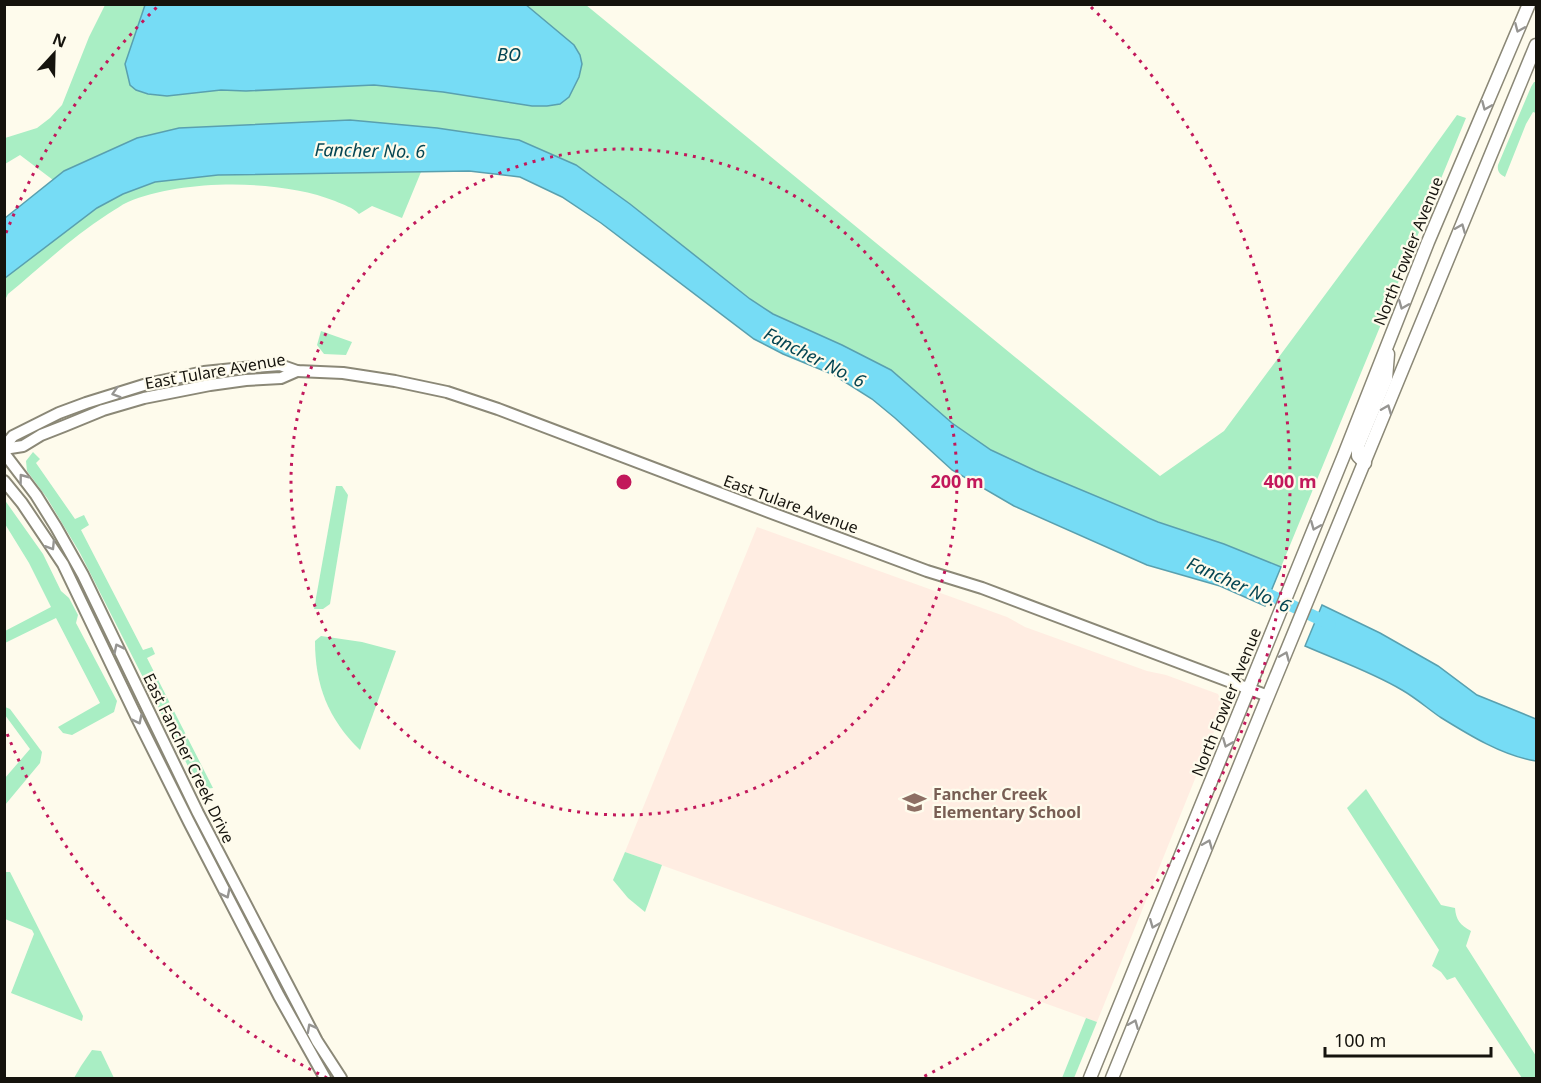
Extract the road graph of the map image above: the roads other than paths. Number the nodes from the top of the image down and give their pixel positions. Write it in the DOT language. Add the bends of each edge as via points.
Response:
graph roads {
  1 [pos="1529,4"];
  2 [pos="1536,45"];
  3 [pos="1390,338"];
  4 [pos="4,450"];
  5 [pos="1365,463"];
  6 [pos="4,481"];
  7 [pos="1248,689"];
  8 [pos="1268,696"];
  9 [pos="325,1078"];
  10 [pos="341,1078"];
  11 [pos="1090,1078"];
  12 [pos="1112,1078"];
  1 -- 3 [label="main road, North Fowler Avenue, one-way"];
  5 -- 2 [label="main road, one-way"];
  3 -- 5 [label="main road" via="1386,379 1358,447 1358,456"];
  3 -- 7 [label="main road, North Fowler Avenue, one-way"];
  4 -- 7 [label="street, East Tulare Avenue" via="13,436 59,413 147,384 204,372 280,365 297,371 395,381 447,392 498,409"];
  10 -- 4 [label="street, East Fancher Creek Drive, one-way" via="317,1041 198,813 83,575 36,495"];
  8 -- 5 [label="main road, one-way"];
  6 -- 9 [label="street, East Fancher Creek Drive, one-way" via="63,564 189,822"];
  7 -- 8 [label="street, East Tulare Avenue"];
  7 -- 11 [label="main road, North Fowler Avenue, one-way"];
  12 -- 8 [label="main road, one-way"];
}
